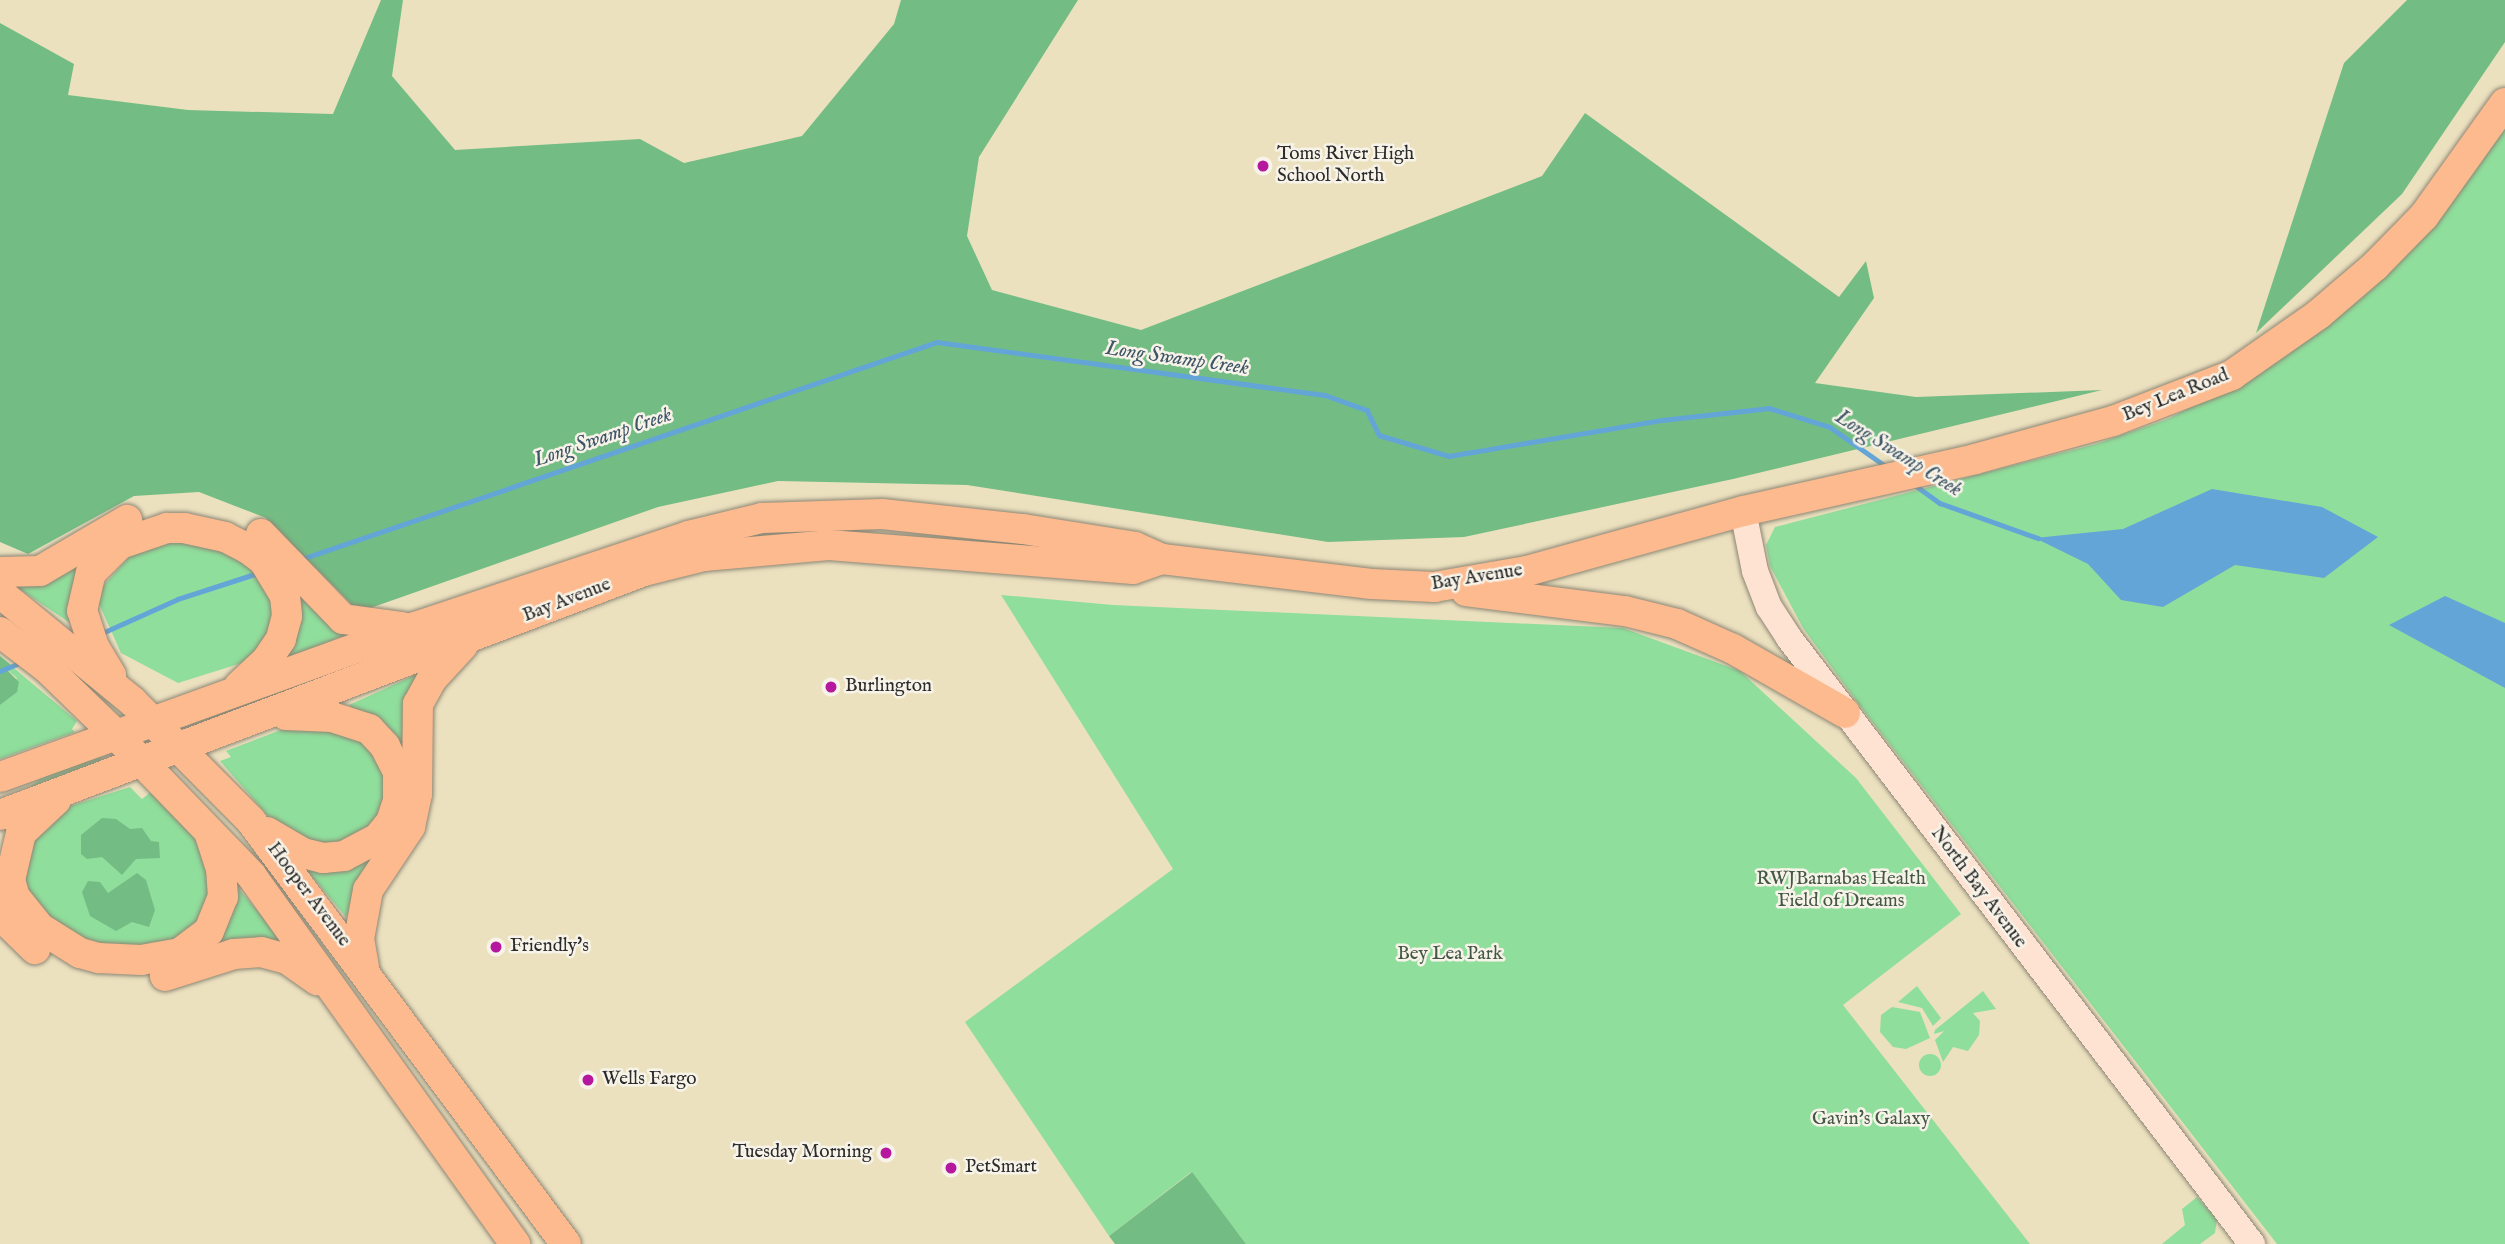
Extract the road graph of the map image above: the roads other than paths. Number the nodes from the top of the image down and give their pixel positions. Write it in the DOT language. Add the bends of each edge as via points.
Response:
graph roads {
  1 [pos="2505,103"];
  2 [pos="1743,511"];
  3 [pos="1162,559"];
  4 [pos="280,566"];
  5 [pos="0,572"];
  6 [pos="1434,587"];
  7 [pos="0,593"];
  8 [pos="412,628"];
  9 [pos="7,639"];
  10 [pos="468,639"];
  11 [pos="79,642"];
  12 [pos="228,695"];
  13 [pos="1845,713"];
  14 [pos="275,714"];
  15 [pos="154,721"];
  16 [pos="115,734"];
  17 [pos="182,748"];
  18 [pos="143,761"];
  19 [pos="3,774"];
  20 [pos="69,790"];
  21 [pos="0,815"];
  22 [pos="251,821"];
  23 [pos="205,823"];
  24 [pos="0,915"];
  25 [pos="364,968"];
  26 [pos="344,1003"];
  27 [pos="381,1054"];
  28 [pos="538,1205"];
  29 [pos="514,1244"];
  30 [pos="566,1244"];
  31 [pos="2252,1244"];
  1 -- 2 [label="main road, Bey Lea Road" via="2424,216 2375,266 2319,314 2232,375 2112,421"];
  2 -- 6 [label="main road, Bay Avenue" via="1527,571"];
  2 -- 13 [label="street, North Bay Avenue" via="1755,571 1769,607"];
  3 -- 6 [label="main road, Bay Avenue"];
  3 -- 8 [label="main road, Bay Avenue" via="1135,547 883,514 762,518 688,536"];
  3 -- 10 [label="main road, Bay Avenue" via="1133,569 905,549 770,548 704,556 644,571"];
  4 -- 5 [label="main road" via="271,541 225,516 168,511 125,521 40,571"];
  4 -- 8 [label="main road" via="343,619"];
  4 -- 11 [label="main road" via="225,537 203,531 167,528 147,533 120,544 91,573 83,593"];
  4 -- 12 [label="main road" via="287,616 281,639 267,660"];
  6 -- 13 [label="main road" via="1625,611 1677,624 1733,649"];
  7 -- 11 [label="main road"];
  8 -- 12 [label="main road, Bay Avenue"];
  9 -- 16 [label="main road, Hooper Avenue" via="47,668"];
  10 -- 14 [label="main road, Bay Avenue"];
  10 -- 25 [label="main road" via="432,679 418,704 417,794 410,827 368,890 359,939"];
  11 -- 15 [label="main road, Hooper Avenue"];
  12 -- 15 [label="main road, Bay Avenue"];
  13 -- 31 [label="street, North Bay Avenue"];
  14 -- 17 [label="main road, Bay Avenue"];
  14 -- 22 [label="main road" via="332,717 369,729 385,746 398,772 398,800 391,822 378,838 344,856 323,858 303,853"];
  15 -- 16 [label="main road, Bay Avenue"];
  15 -- 17 [label="main road, Hooper Avenue"];
  16 -- 18 [label="main road, Hooper Avenue"];
  16 -- 19 [label="main road, Bay Avenue"];
  17 -- 18 [label="main road, Bay Avenue"];
  17 -- 22 [label="main road, Hooper Avenue"];
  18 -- 20 [label="main road, Bay Avenue"];
  18 -- 23 [label="main road, Hooper Avenue"];
  20 -- 21 [label="main road, Bay Avenue"];
  20 -- 23 [label="main road" via="22,833 10,880 15,897 40,928 80,953 99,958 141,960 171,955 196,944 209,931 223,897 221,869"];
  22 -- 25 [label="main road, Hooper Avenue"];
  23 -- 26 [label="main road, Hooper Avenue" via="251,875"];
  24 -- 26 [label="main road" via="57,963 95,977 161,978 234,954 261,952 287,958"];
  25 -- 28 [label="main road, Hooper Avenue"];
  26 -- 27 [label="main road, Hooper Avenue"];
  27 -- 28 [label="main road" via="409,1066 503,1191"];
  27 -- 29 [label="main road, Hooper Avenue"];
  28 -- 30 [label="main road, Hooper Avenue"];
}
